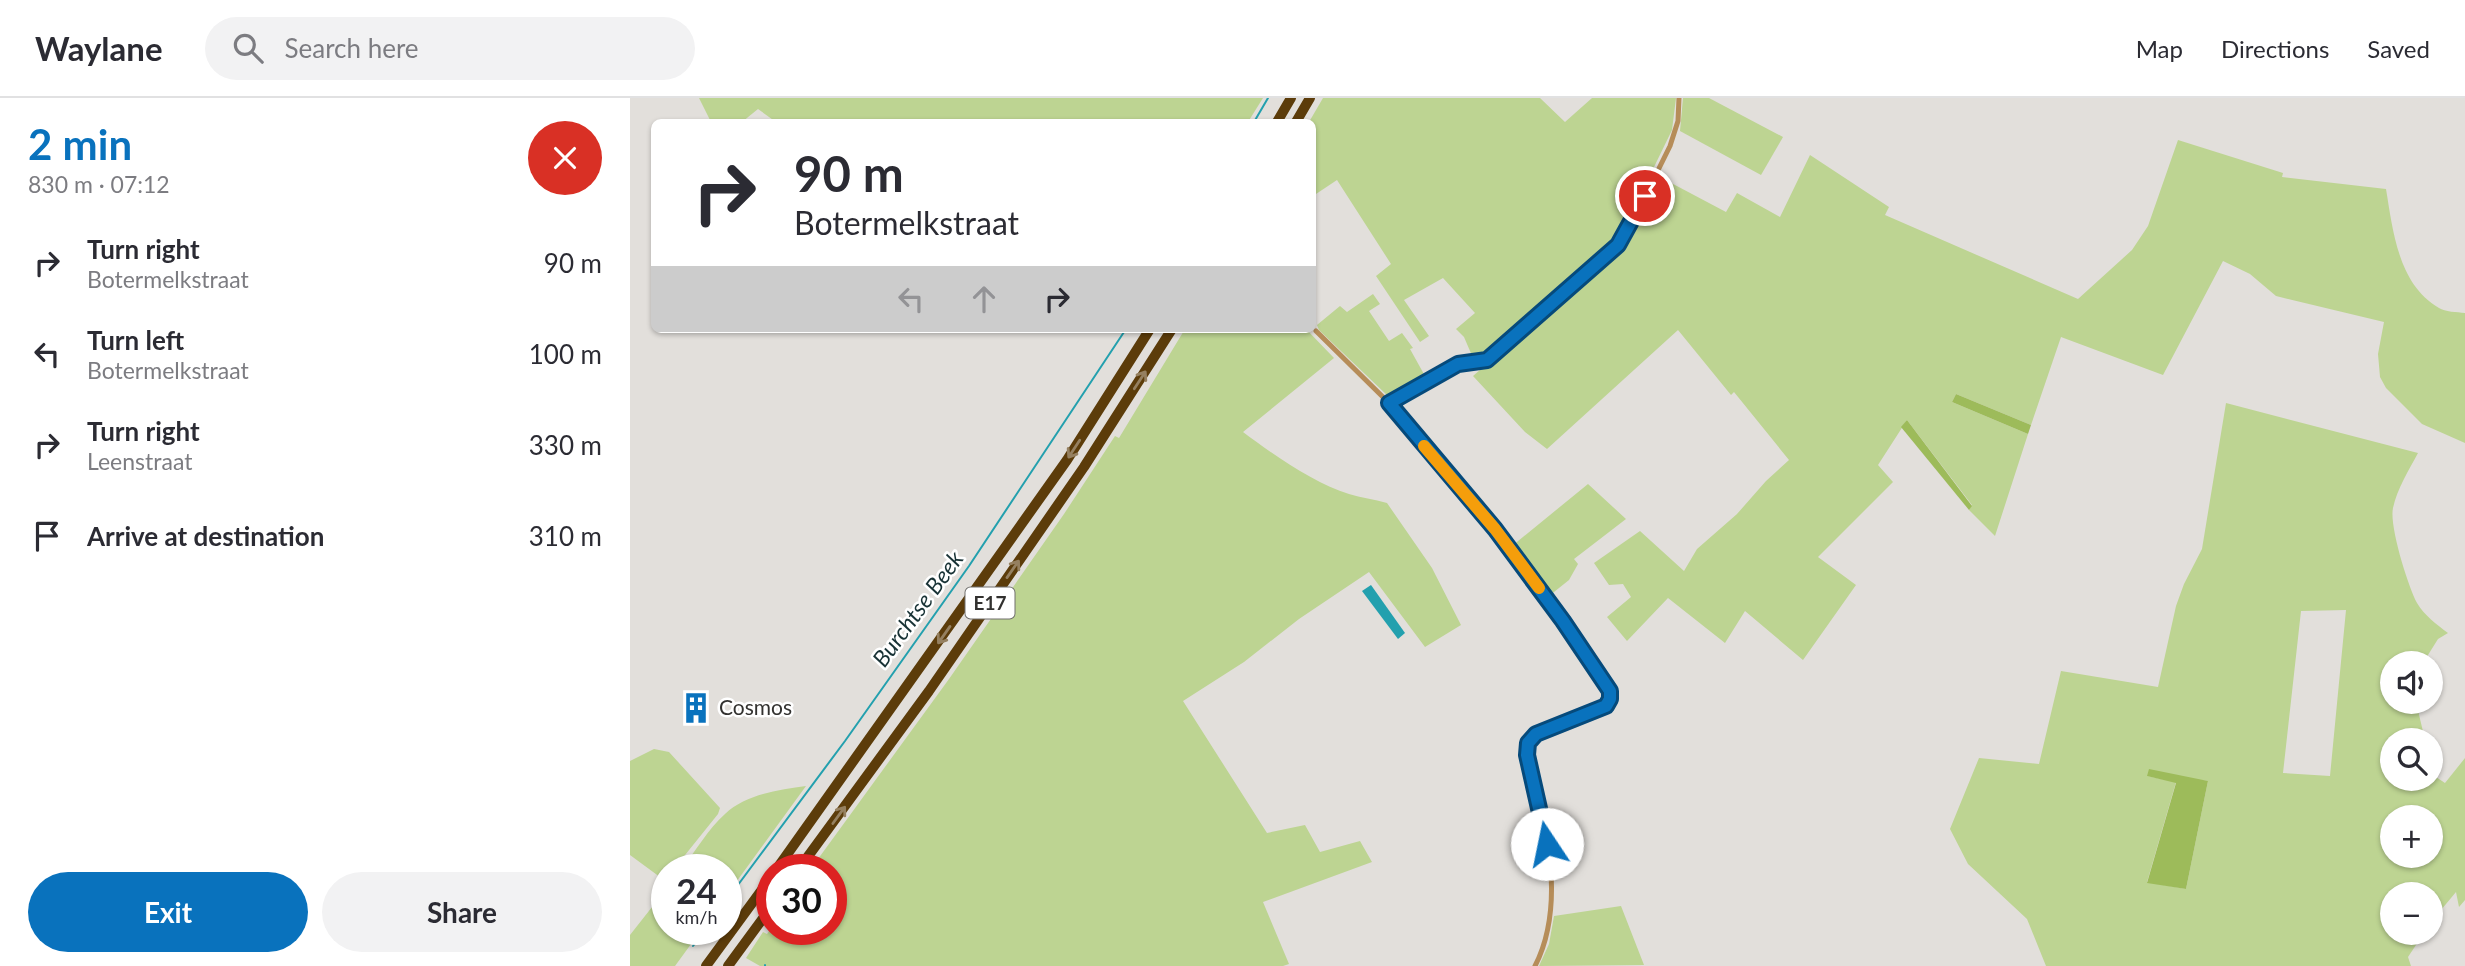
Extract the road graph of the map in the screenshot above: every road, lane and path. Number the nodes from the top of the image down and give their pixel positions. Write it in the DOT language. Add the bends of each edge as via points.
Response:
graph roads {
  1 [pos="1291,98"];
  2 [pos="1310,98"];
  3 [pos="1679,98"];
  4 [pos="1279,119"];
  5 [pos="1298,119"];
  6 [pos="1316,331"];
  7 [pos="1147,333"];
  8 [pos="1169,333"];
  9 [pos="1389,403"];
  10 [pos="787,854"];
  11 [pos="810,854"];
  12 [pos="756,898"];
  13 [pos="756,928"];
  14 [pos="706,966"];
  15 [pos="728,966"];
  16 [pos="1535,966"];
  1 -- 4 [label="highway"];
  2 -- 5 [label="highway"];
  3 -- 9 [label="street" via="1670,146 1618,245 1487,360 1458,364"];
  6 -- 9 [label="street"];
  7 -- 10 [label="highway, E17, one-way" via="1067,460"];
  11 -- 8 [label="highway, E17, one-way" via="1045,523"];
  9 -- 16 [label="street" via="1495,529 1610,691 1606,706 1536,734 1528,743 1552,891 1547,935"];
  12 -- 14 [label="highway"];
  13 -- 15 [label="highway"];
}
